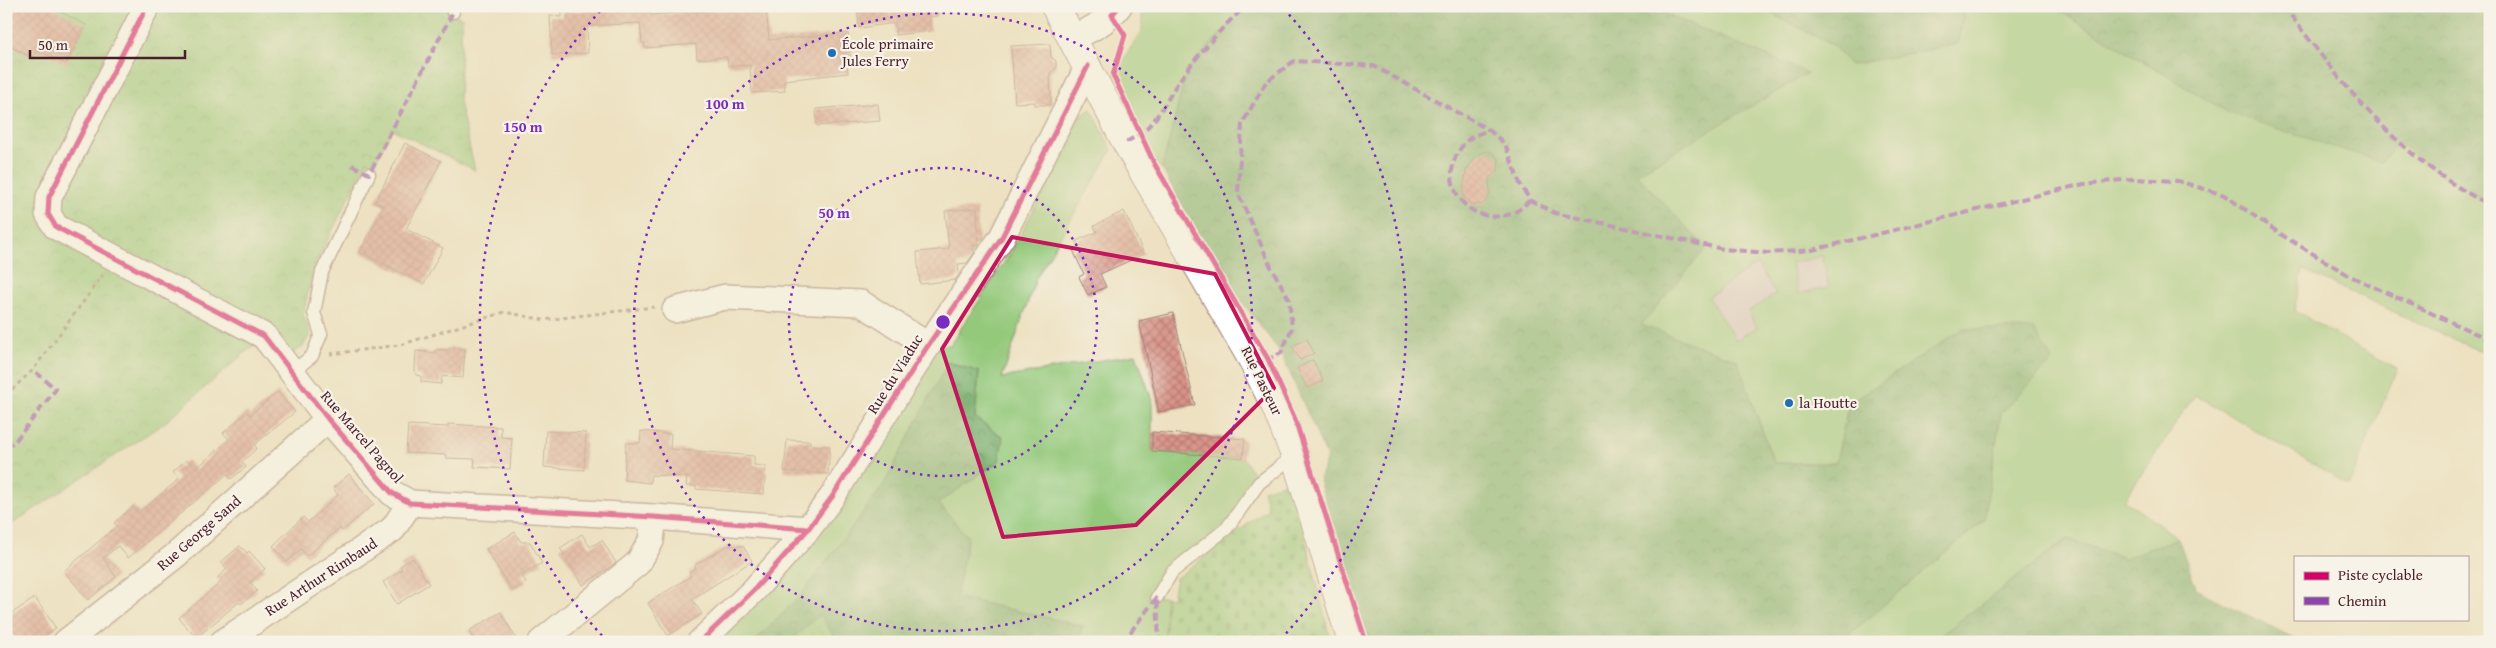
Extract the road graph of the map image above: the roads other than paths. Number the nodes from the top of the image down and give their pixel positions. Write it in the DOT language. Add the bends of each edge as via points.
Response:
graph roads {
  1 [pos="147,6"];
  2 [pos="1056,6"];
  3 [pos="1112,9"];
  4 [pos="1073,38"];
  5 [pos="1088,66"];
  6 [pos="369,174"];
  7 [pos="675,310"];
  8 [pos="928,345"];
  9 [pos="292,372"];
  10 [pos="328,419"];
  11 [pos="1295,455"];
  12 [pos="410,503"];
  13 [pos="654,517"];
  14 [pos="808,529"];
  15 [pos="1157,597"];
  16 [pos="66,642"];
  17 [pos="223,642"];
  18 [pos="541,642"];
  19 [pos="700,642"];
  20 [pos="1352,642"];
  1 -- 9 [label="street, Rue Marcel Pagnol" via="49,197 48,214 56,227 264,336"];
  2 -- 4 [label="main road, Rue Pasteur"];
  3 -- 4 [label="street" via="1094,28"];
  4 -- 5 [label="main road, Rue Pasteur"];
  5 -- 8 [label="street, Rue du Viaduc" via="1002,238"];
  5 -- 11 [label="main road, Rue Pasteur" via="1126,142 1255,365"];
  6 -- 9 [label="lane" via="322,272 314,313 321,334 312,356"];
  7 -- 8 [label="street" via="725,298 862,303"];
  8 -- 14 [label="street, Rue du Viaduc" via="832,497"];
  9 -- 10 [label="street, Rue Marcel Pagnol"];
  10 -- 12 [label="street, Rue Marcel Pagnol" via="392,493"];
  10 -- 16 [label="street, Rue George Sand" via="176,555"];
  11 -- 15 [label="lane" via="1259,483 1227,528 1172,572"];
  11 -- 20 [label="main road, Rue Pasteur"];
  12 -- 13 [label="street, Rue Marcel Pagnol"];
  12 -- 17 [label="street, Rue Arthur Rimbaud" via="393,529"];
  13 -- 14 [label="street, Rue Marcel Pagnol"];
  13 -- 18 [label="street" via="651,541 638,563"];
  14 -- 19 [label="street, Rue du Viaduc" via="754,590"];
}
